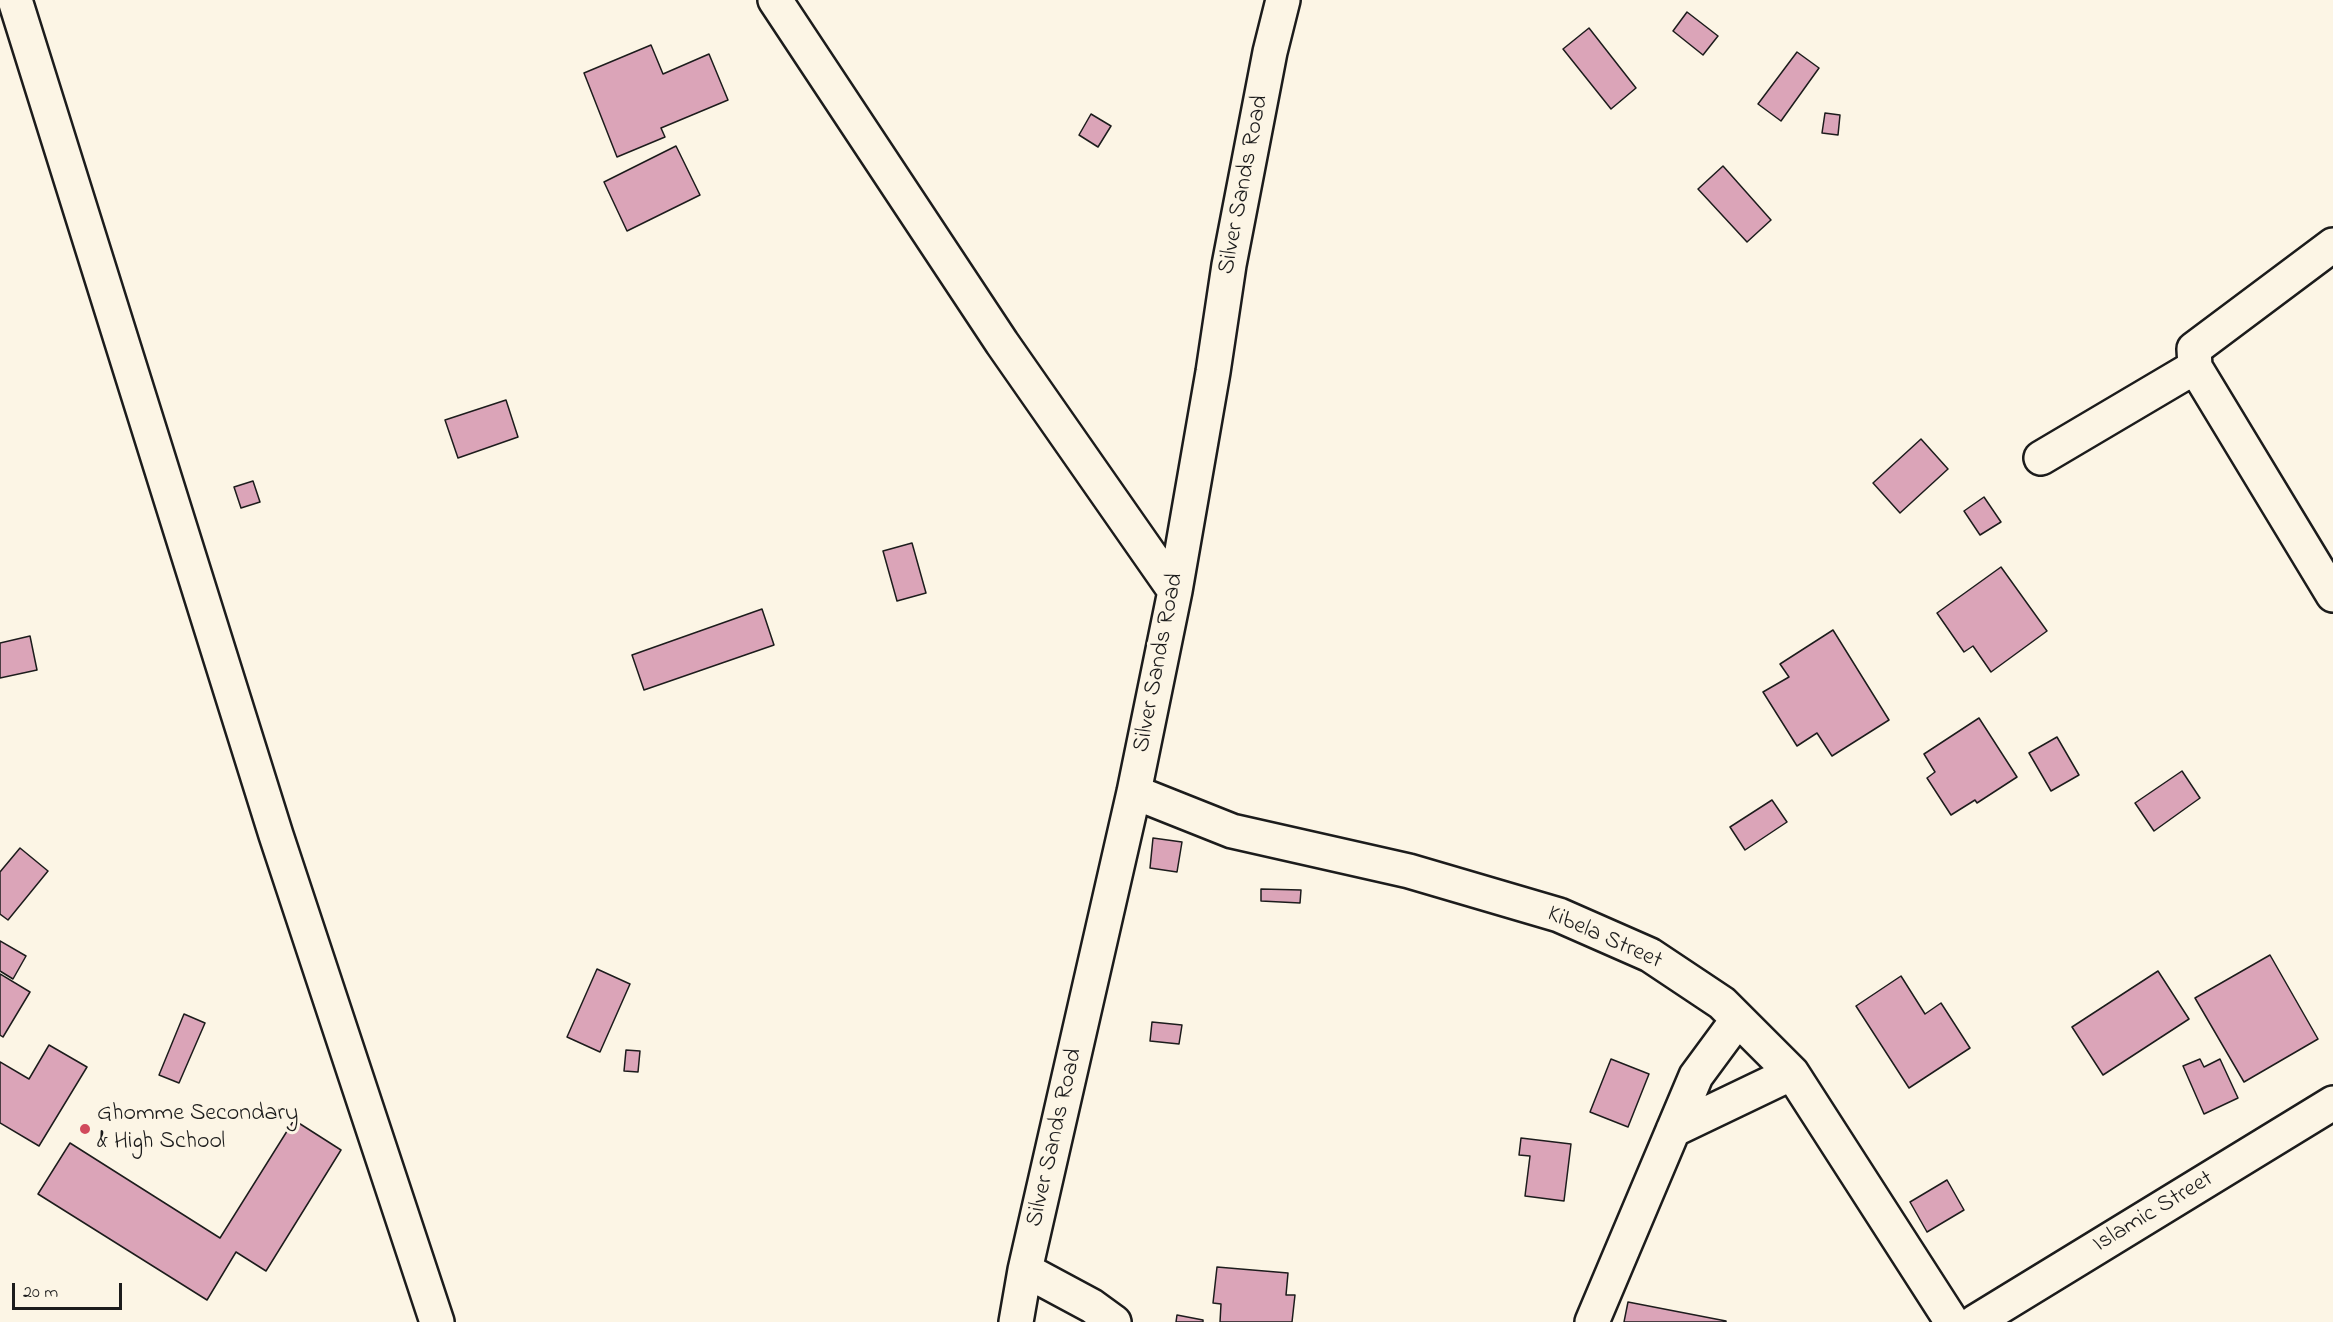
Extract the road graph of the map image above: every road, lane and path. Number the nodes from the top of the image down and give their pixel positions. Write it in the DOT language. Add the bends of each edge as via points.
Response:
graph roads {
  1 [pos="15,0"];
  2 [pos="775,0"];
  3 [pos="1283,0"];
  4 [pos="2333,245"];
  5 [pos="2195,367"];
  6 [pos="2041,458"];
  7 [pos="1175,591"];
  8 [pos="2333,595"];
  9 [pos="1134,792"];
  10 [pos="1738,1019"];
  11 [pos="1792,1073"];
  12 [pos="2333,1103"];
  13 [pos="1673,1130"];
  14 [pos="1025,1270"];
  15 [pos="437,1322"];
  16 [pos="1016,1322"];
  17 [pos="1114,1322"];
  18 [pos="1592,1322"];
  19 [pos="1952,1322"];
  20 [pos="1975,1322"];
  1 -- 15 [label="street" via="276,835"];
  2 -- 7 [label="street" via="1002,343"];
  3 -- 7 [label="street, Silver Sands Road" via="1229,265"];
  4 -- 5 [label="street" via="2194,349"];
  5 -- 6 [label="street"];
  5 -- 8 [label="street"];
  7 -- 9 [label="street, Silver Sands Road"];
  9 -- 10 [label="street, Kibela Street" via="1232,831 1409,871 1559,915 1650,955 1722,1003"];
  9 -- 14 [label="street, Silver Sands Road"];
  10 -- 11 [label="street, Kibela Street"];
  10 -- 13 [label="street" via="1696,1076"];
  11 -- 13 [label="street"];
  11 -- 19 [label="street, Kibela Street"];
  12 -- 20 [label="street, Islamic Street"];
  13 -- 18 [label="street"];
  14 -- 16 [label="street, Silver Sands Road"];
  14 -- 17 [label="street"];
}
